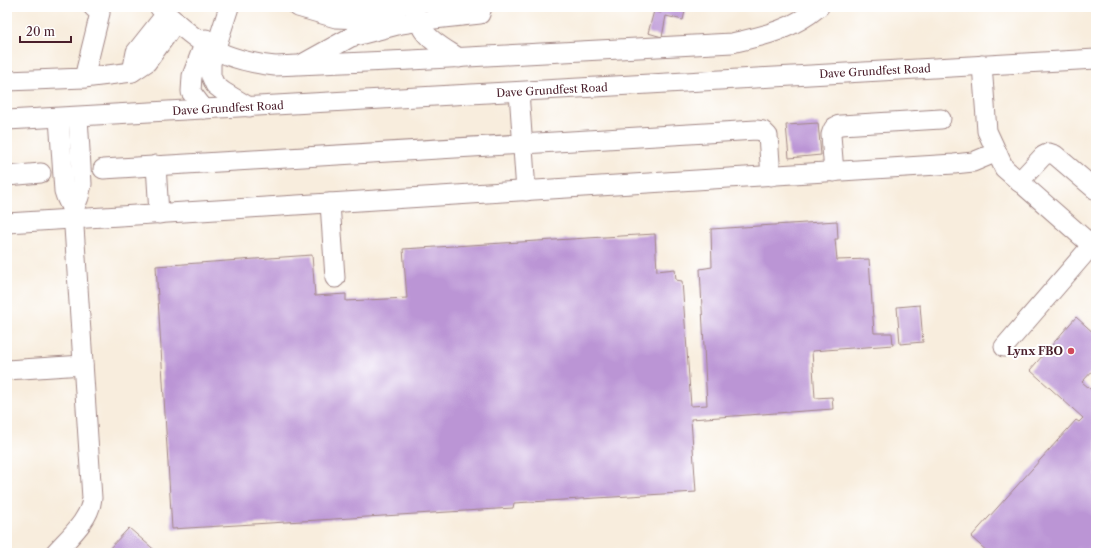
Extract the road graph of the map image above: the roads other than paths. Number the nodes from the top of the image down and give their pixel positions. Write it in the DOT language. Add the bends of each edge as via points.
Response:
graph roads {
  1 [pos="93,7"];
  2 [pos="215,7"];
  3 [pos="229,7"];
  4 [pos="298,7"];
  5 [pos="399,7"];
  6 [pos="819,7"];
  7 [pos="481,10"];
  8 [pos="167,14"];
  9 [pos="416,14"];
  10 [pos="210,47"];
  11 [pos="459,58"];
  12 [pos="1096,59"];
  13 [pos="301,65"];
  14 [pos="982,65"];
  15 [pos="84,78"];
  16 [pos="7,82"];
  17 [pos="519,92"];
  18 [pos="249,107"];
  19 [pos="204,109"];
  20 [pos="78,117"];
  21 [pos="59,118"];
  22 [pos="941,119"];
  23 [pos="7,120"];
  24 [pos="523,144"];
  25 [pos="996,152"];
  26 [pos="156,166"];
  27 [pos="103,169"];
  28 [pos="834,172"];
  29 [pos="41,173"];
  30 [pos="7,176"];
  31 [pos="771,176"];
  32 [pos="1019,182"];
  33 [pos="1096,190"];
  34 [pos="526,191"];
  35 [pos="330,203"];
  36 [pos="159,214"];
  37 [pos="73,216"];
  38 [pos="7,223"];
  39 [pos="1094,247"];
  40 [pos="335,278"];
  41 [pos="1004,346"];
  42 [pos="83,365"];
  43 [pos="7,370"];
  44 [pos="55,553"];
  1 -- 15 [label="street" via="100,13"];
  2 -- 10 [label="street"];
  3 -- 10 [label="street"];
  4 -- 5 [label="street" via="336,18 362,18"];
  6 -- 11 [label="street" via="787,28 732,42"];
  7 -- 9 [label="street"];
  8 -- 10 [label="street"];
  8 -- 15 [label="street" via="136,52 132,72"];
  9 -- 11 [label="street" via="424,32"];
  9 -- 13 [label="street" via="401,24 351,36"];
  10 -- 13 [label="street" via="255,64"];
  10 -- 18 [label="street" via="211,76 215,85"];
  10 -- 19 [label="street" via="192,76 191,92"];
  11 -- 13 [label="street"];
  12 -- 14 [label="street, Dave Grundfest Road"];
  14 -- 17 [label="street, Dave Grundfest Road"];
  14 -- 25 [label="street" via="987,131"];
  15 -- 16 [label="street"];
  17 -- 18 [label="street, Dave Grundfest Road"];
  17 -- 24 [label="street"];
  18 -- 19 [label="street, Dave Grundfest Road"];
  19 -- 20 [label="street, Dave Grundfest Road"];
  20 -- 21 [label="street, Dave Grundfest Road"];
  20 -- 37 [label="street" via="82,184"];
  21 -- 23 [label="street, Dave Grundfest Road"];
  21 -- 37 [label="street" via="64,191"];
  22 -- 28 [label="street" via="836,126 832,129"];
  24 -- 26 [label="street"];
  24 -- 31 [label="street" via="760,130 768,136"];
  24 -- 34 [label="street"];
  25 -- 28 [label="street" via="961,164"];
  25 -- 32 [label="street" via="1004,168"];
  26 -- 27 [label="street"];
  26 -- 36 [label="street"];
  28 -- 31 [label="street"];
  29 -- 30 [label="street"];
  31 -- 34 [label="street"];
  32 -- 33 [label="street" via="1043,156 1049,153 1056,155"];
  32 -- 39 [label="street"];
  34 -- 35 [label="street"];
  35 -- 36 [label="street"];
  35 -- 40 [label="street"];
  36 -- 37 [label="street"];
  37 -- 38 [label="street"];
  37 -- 42 [label="street"];
  39 -- 41 [label="street"];
  42 -- 43 [label="street"];
  42 -- 44 [label="street" via="92,503 83,522"];
}
